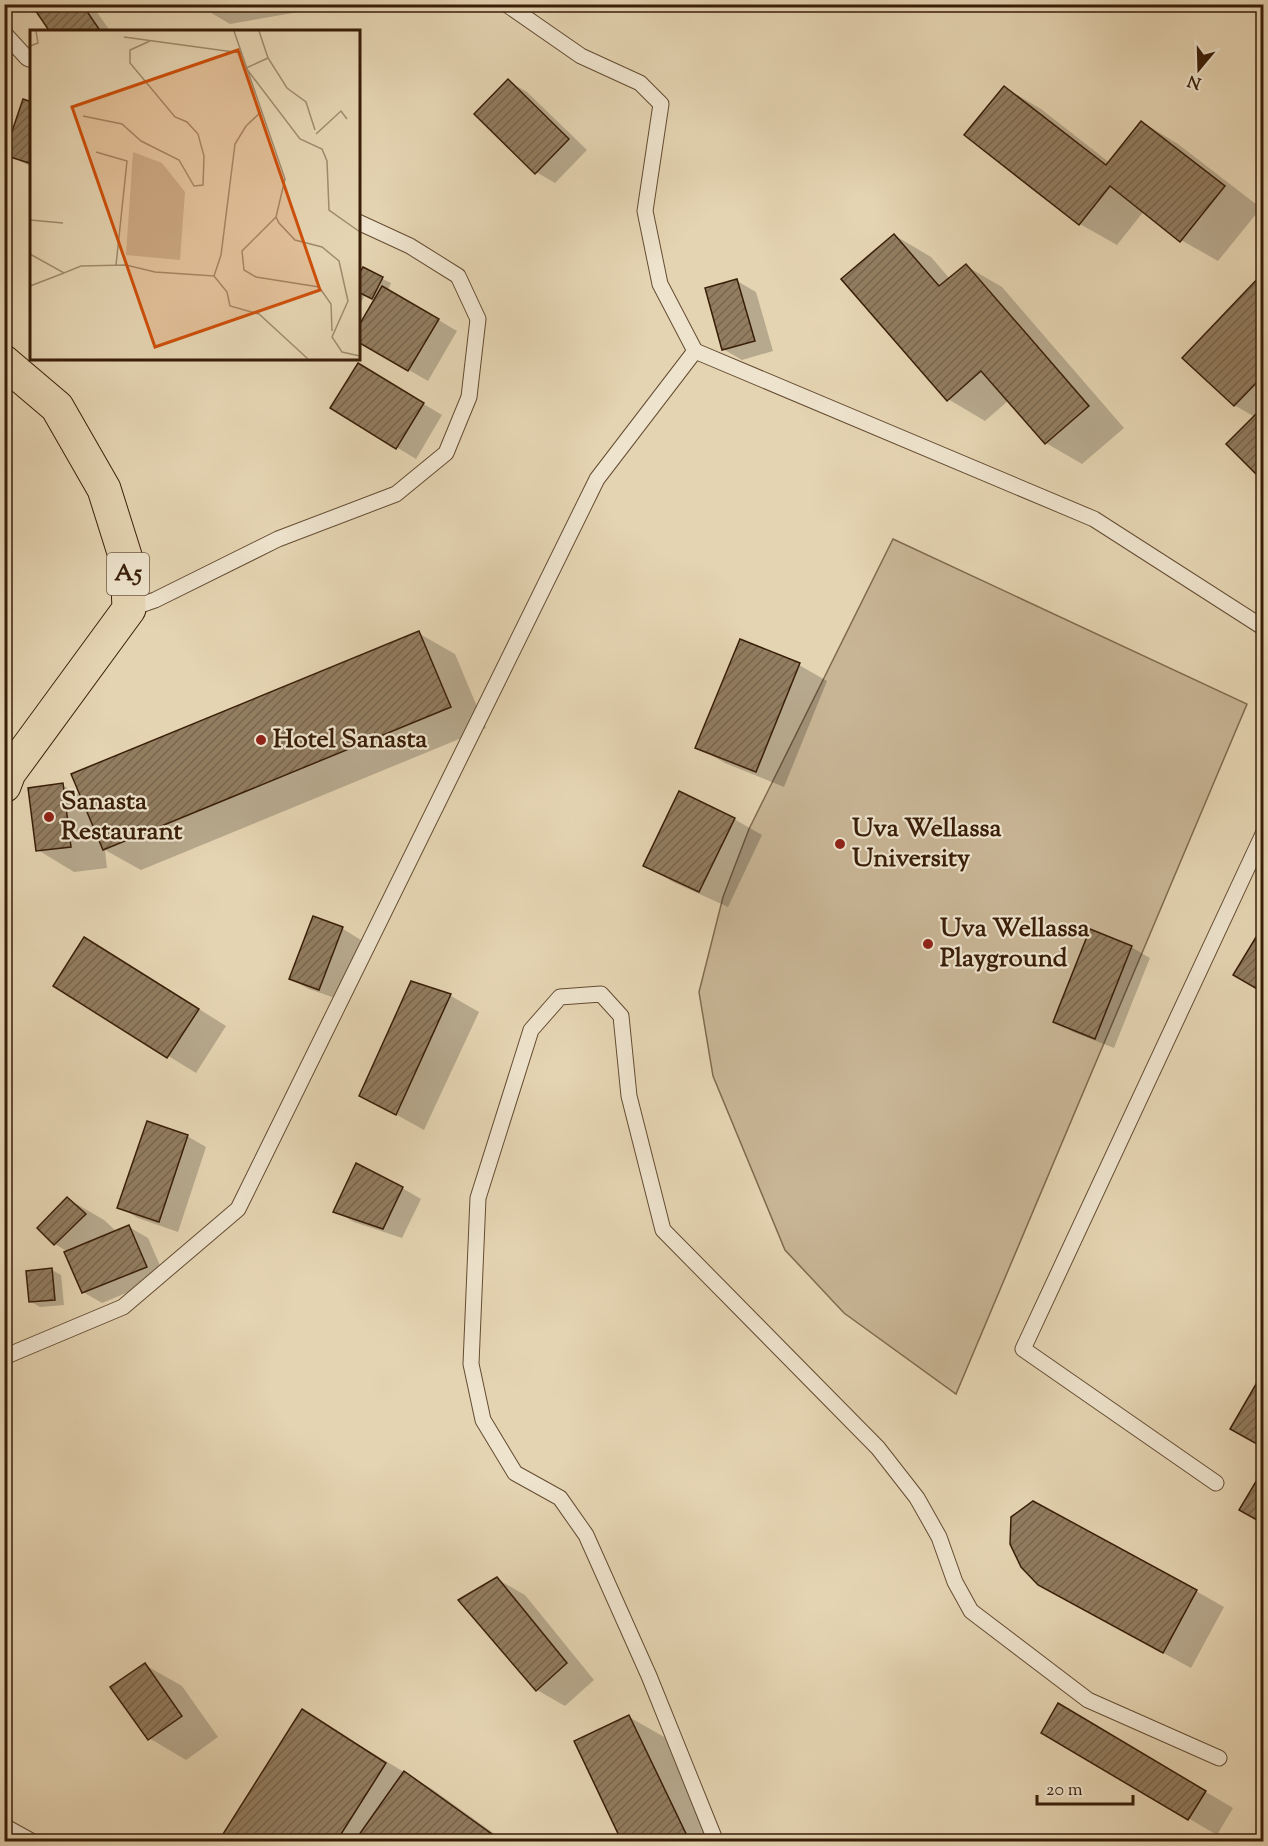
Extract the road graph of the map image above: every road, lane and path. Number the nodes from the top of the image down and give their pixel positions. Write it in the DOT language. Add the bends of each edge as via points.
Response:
graph roads {
  1 [pos="506,4"];
  2 [pos="4,33"];
  3 [pos="30,59"];
  4 [pos="360,223"];
  5 [pos="695,351"];
  6 [pos="4,362"];
  7 [pos="129,609"];
  8 [pos="1263,628"];
  9 [pos="4,786"];
  10 [pos="1263,832"];
  11 [pos="4,1357"];
  12 [pos="1216,1483"];
  13 [pos="1219,1758"];
  14 [pos="4,1826"];
  15 [pos="33,1842"];
  16 [pos="716,1842"];
  1 -- 5 [label="lane" via="581,56 640,82 661,104 645,211 660,284"];
  2 -- 3 [label="lane"];
  4 -- 7 [label="lane" via="410,246 458,276 478,319 469,398 446,453 396,494 278,538 155,600"];
  5 -- 8 [label="lane" via="1094,519"];
  5 -- 11 [label="lane" via="597,479 237,1209 123,1307"];
  6 -- 7 [label="highway, A5" via="57,407 104,489 127,562"];
  7 -- 9 [label="highway, A5" via="9,773"];
  10 -- 12 [label="lane" via="1023,1349"];
  13 -- 16 [label="lane" via="1088,1700 972,1611 917,1498 878,1448 663,1230 629,1096 621,1016 601,994 560,997 531,1030 478,1198 471,1364 483,1420 514,1473 560,1498 586,1535 650,1676"];
  14 -- 15 [label="lane"];
}
